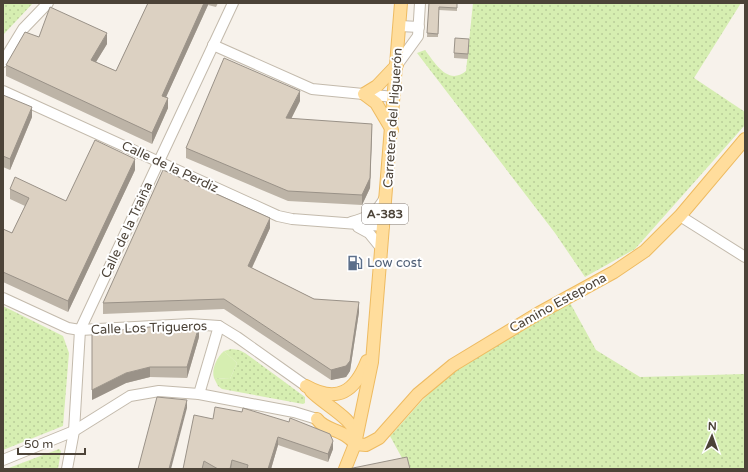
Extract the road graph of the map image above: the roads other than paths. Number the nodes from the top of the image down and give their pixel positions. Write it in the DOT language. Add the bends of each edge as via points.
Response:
graph roads {
  1 [pos="48,3"];
  2 [pos="233,3"];
  3 [pos="401,3"];
  4 [pos="420,3"];
  5 [pos="400,26"];
  6 [pos="419,27"];
  7 [pos="213,45"];
  8 [pos="3,62"];
  9 [pos="397,65"];
  10 [pos="3,91"];
  11 [pos="364,94"];
  12 [pos="394,97"];
  13 [pos="392,130"];
  14 [pos="745,139"];
  15 [pos="158,162"];
  16 [pos="387,193"];
  17 [pos="680,216"];
  18 [pos="347,224"];
  19 [pos="384,226"];
  20 [pos="382,249"];
  21 [pos="745,257"];
  22 [pos="3,298"];
  23 [pos="219,326"];
  24 [pos="375,327"];
  25 [pos="80,330"];
  26 [pos="306,386"];
  27 [pos="199,394"];
  28 [pos="326,404"];
  29 [pos="315,418"];
  30 [pos="74,431"];
  31 [pos="356,433"];
  32 [pos="3,460"];
  33 [pos="67,469"];
  34 [pos="345,469"];
  1 -- 8 [label="street" via="23,28"];
  2 -- 7 [label="street, Calle de la Traiña"];
  3 -- 5 [label="main road, Carretera del Higuerón / A-383"];
  4 -- 6 [label="street"];
  5 -- 6 [label="street"];
  5 -- 9 [label="main road, Carretera del Higuerón / A-383"];
  6 -- 9 [label="street" via="418,36"];
  7 -- 11 [label="street" via="312,89"];
  7 -- 15 [label="street, Calle de la Traiña"];
  9 -- 11 [label="main road" via="377,86"];
  9 -- 12 [label="main road, Carretera del Higuerón / A-383"];
  10 -- 15 [label="street, Calle de la Perdiz"];
  11 -- 12 [label="street"];
  11 -- 13 [label="main road" via="376,103"];
  12 -- 13 [label="main road, Carretera del Higuerón / A-383"];
  13 -- 16 [label="main road, Carretera del Higuerón / A-383"];
  14 -- 17 [label="main road, Camino Estepona"];
  15 -- 18 [label="street, Calle de la Perdiz" via="278,216"];
  15 -- 25 [label="street, Calle de la Traiña"];
  16 -- 18 [label="street, Calle de la Perdiz" via="380,208 375,212"];
  16 -- 19 [label="main road, Carretera del Higuerón / A-383"];
  17 -- 21 [label="street"];
  17 -- 31 [label="main road, Camino Estepona" via="645,252 453,365 418,394 379,438 366,445"];
  18 -- 19 [label="street, Calle de la Perdiz"];
  18 -- 20 [label="street, Calle de la Perdiz" via="369,233"];
  19 -- 20 [label="main road, Carretera del Higuerón / A-383"];
  20 -- 24 [label="main road, Carretera del Higuerón / A-383"];
  22 -- 25 [label="street, Calle Los Trigueros" via="68,328"];
  23 -- 25 [label="street, Calle Los Trigueros" via="190,324"];
  23 -- 26 [label="street, Calle Los Trigueros"];
  23 -- 27 [label="street"];
  24 -- 26 [label="main road" via="362,374 352,387 343,393 328,394 316,392"];
  24 -- 31 [label="main road, Carretera del Higuerón / A-383" via="372,362"];
  25 -- 30 [label="street, Calle de la Traiña"];
  26 -- 28 [label="main road"];
  27 -- 29 [label="street" via="287,410"];
  27 -- 30 [label="street" via="159,391 130,396"];
  28 -- 29 [label="main road" via="326,416"];
  28 -- 31 [label="main road"];
  29 -- 31 [label="main road" via="321,424 347,435"];
  30 -- 32 [label="street"];
  30 -- 33 [label="street, Calle de la Traiña"];
  31 -- 34 [label="main road, Carretera del Higuerón / A-383"];
}
